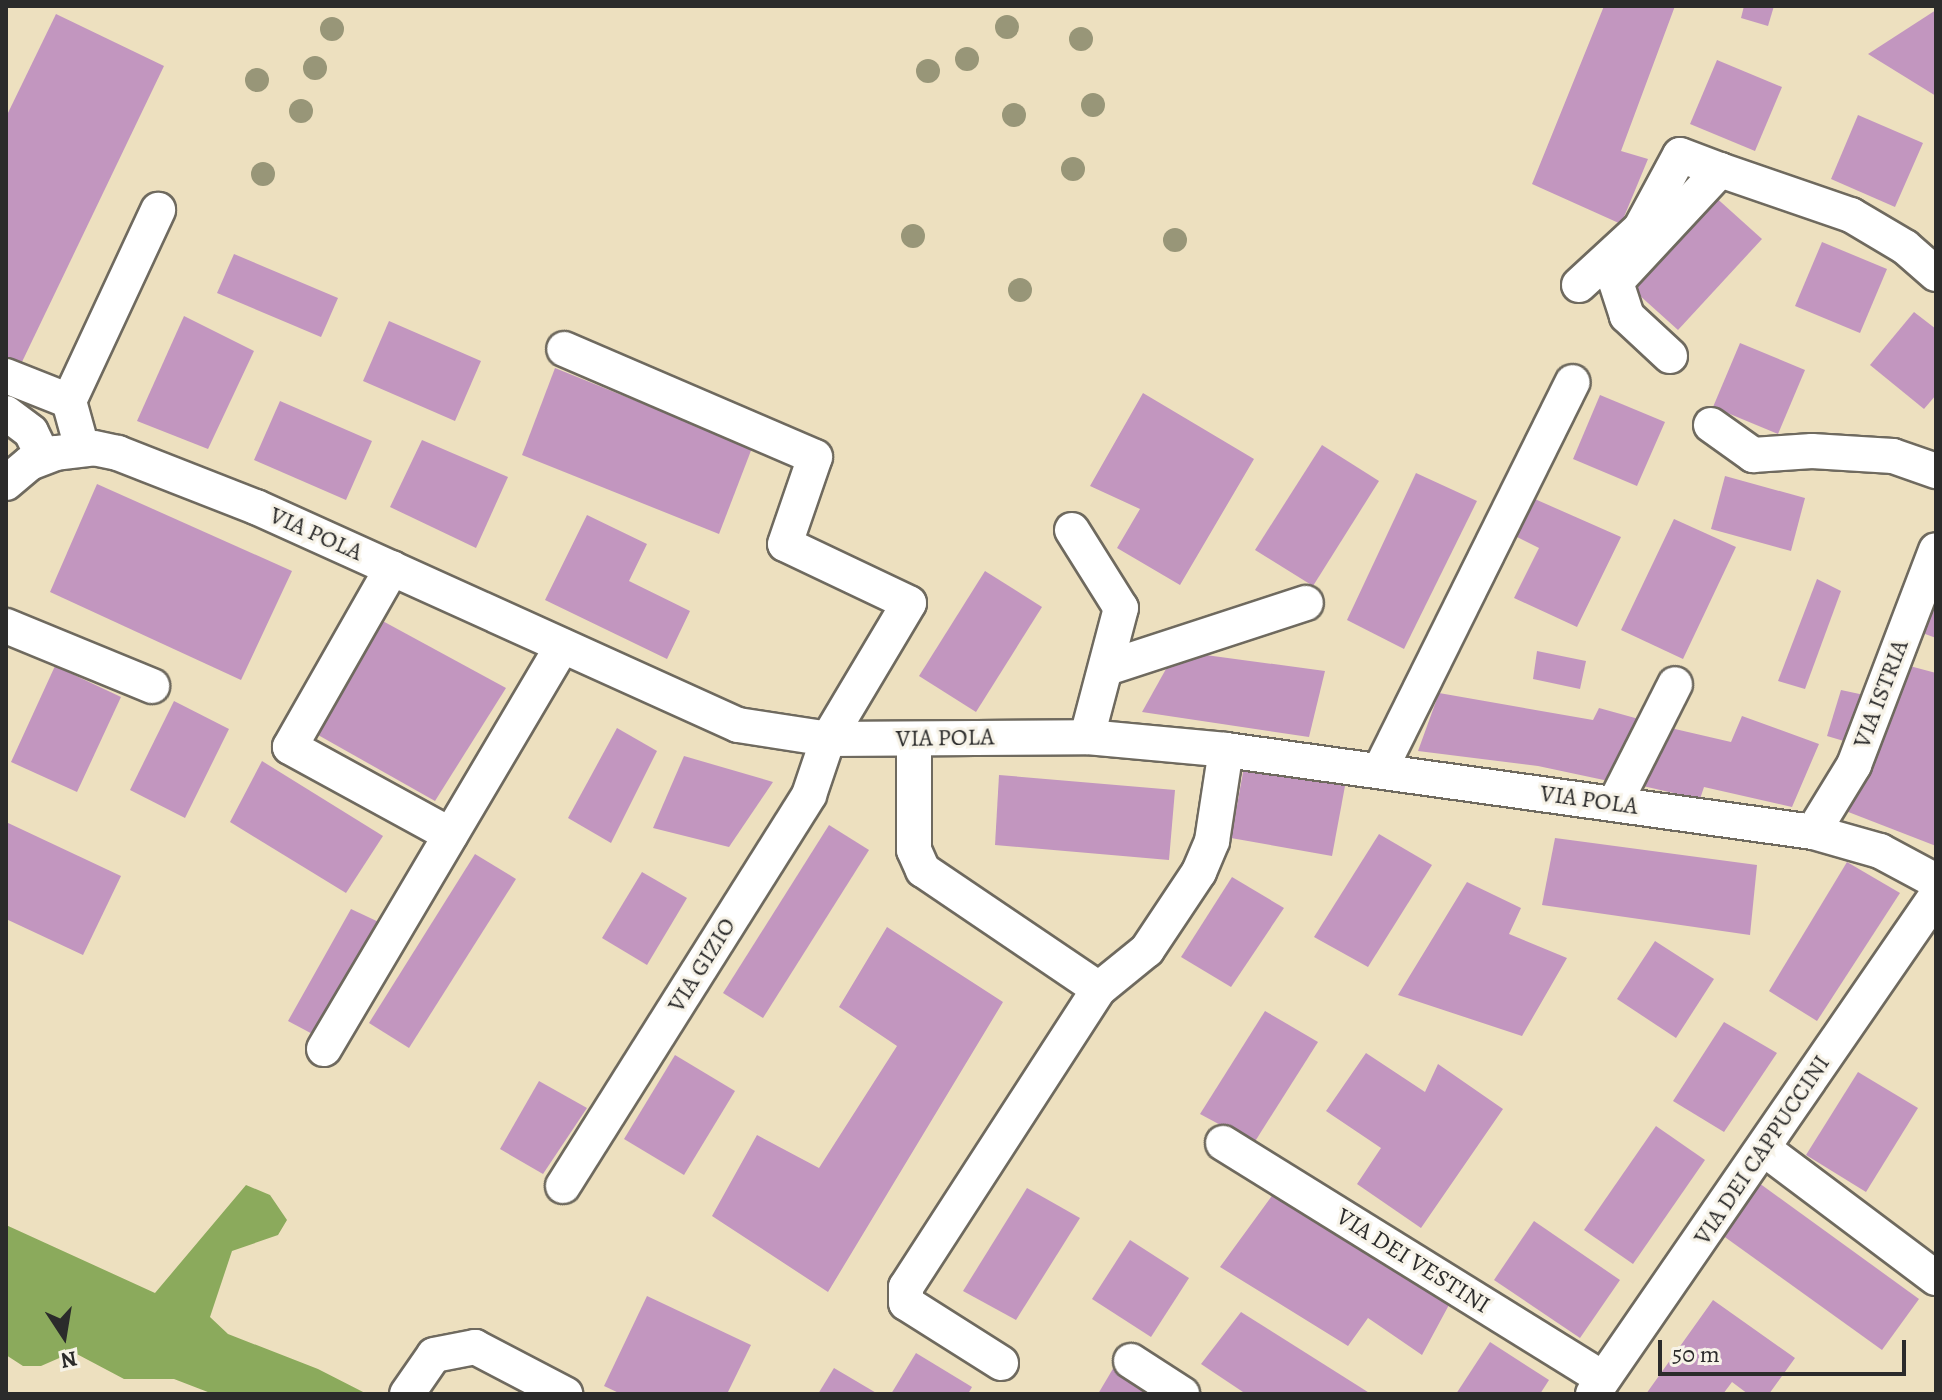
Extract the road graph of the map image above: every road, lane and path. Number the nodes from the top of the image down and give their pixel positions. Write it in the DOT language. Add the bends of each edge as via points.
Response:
graph roads {
  1 [pos="1720,170"];
  2 [pos="158,210"];
  3 [pos="1936,274"];
  4 [pos="1579,285"];
  5 [pos="564,349"];
  6 [pos="1670,356"];
  7 [pos="6,376"];
  8 [pos="1573,382"];
  9 [pos="69,401"];
  10 [pos="6,413"];
  11 [pos="1711,425"];
  12 [pos="82,448"];
  13 [pos="43,457"];
  14 [pos="1936,471"];
  15 [pos="6,483"];
  16 [pos="1072,530"];
  17 [pos="1936,550"];
  18 [pos="392,568"];
  19 [pos="1306,603"];
  20 [pos="6,626"];
  21 [pos="562,646"];
  22 [pos="1110,667"];
  23 [pos="1675,684"];
  24 [pos="152,686"];
  25 [pos="1087,737"];
  26 [pos="828,739"];
  27 [pos="914,739"];
  28 [pos="1226,750"];
  29 [pos="1380,770"];
  30 [pos="1615,803"];
  31 [pos="1813,832"];
  32 [pos="451,835"];
  33 [pos="1934,898"];
  34 [pos="1099,989"];
  35 [pos="324,1049"];
  36 [pos="1223,1143"];
  37 [pos="1764,1149"];
  38 [pos="563,1186"];
  39 [pos="1936,1278"];
  40 [pos="1131,1361"];
  41 [pos="1001,1363"];
  42 [pos="1598,1387"];
  43 [pos="407,1394"];
  44 [pos="565,1394"];
  45 [pos="1182,1394"];
  1 -- 3 [label="street" via="1826,203 1877,229"];
  1 -- 4 [label="street" via="1680,155 1640,229"];
  1 -- 6 [label="street" via="1616,282 1627,316"];
  2 -- 9 [label="street"];
  5 -- 26 [label="street, VIA GIZIO" via="815,457 785,544 909,603"];
  7 -- 9 [label="street"];
  8 -- 29 [label="street"];
  9 -- 12 [label="street"];
  10 -- 13 [label="street" via="31,432"];
  11 -- 14 [label="street" via="1753,455 1812,451 1893,456"];
  12 -- 13 [label="street, VIA POLA"];
  12 -- 18 [label="street, VIA POLA" via="118,453"];
  13 -- 15 [label="street, VIA POLA"];
  16 -- 22 [label="street" via="1121,608"];
  17 -- 31 [label="street, VIA ISTRIA" via="1854,765"];
  18 -- 21 [label="street, VIA POLA"];
  18 -- 32 [label="street" via="290,747"];
  19 -- 22 [label="street"];
  20 -- 24 [label="street"];
  21 -- 26 [label="street, VIA POLA" via="738,725"];
  21 -- 32 [label="street"];
  22 -- 25 [label="street"];
  23 -- 30 [label="street"];
  25 -- 27 [label="street, VIA POLA"];
  25 -- 28 [label="street, VIA POLA"];
  26 -- 27 [label="street, VIA POLA"];
  26 -- 38 [label="street, VIA GIZIO" via="809,795"];
  27 -- 34 [label="street" via="914,850 923,870"];
  28 -- 29 [label="street, VIA POLA"];
  28 -- 34 [label="street" via="1207,858 1147,950"];
  29 -- 30 [label="street, VIA POLA"];
  30 -- 31 [label="street, VIA POLA"];
  31 -- 33 [label="street, VIA POLA" via="1880,851"];
  32 -- 35 [label="street"];
  33 -- 37 [label="street, VIA DEI CAPPUCCINI"];
  34 -- 41 [label="street" via="906,1287 906,1303"];
  36 -- 42 [label="street, VIA DEI VESTINI"];
  37 -- 39 [label="street"];
  37 -- 42 [label="street, VIA DEI CAPPUCCINI"];
  40 -- 45 [label="street"];
  43 -- 44 [label="street" via="434,1355 475,1347"];
}
